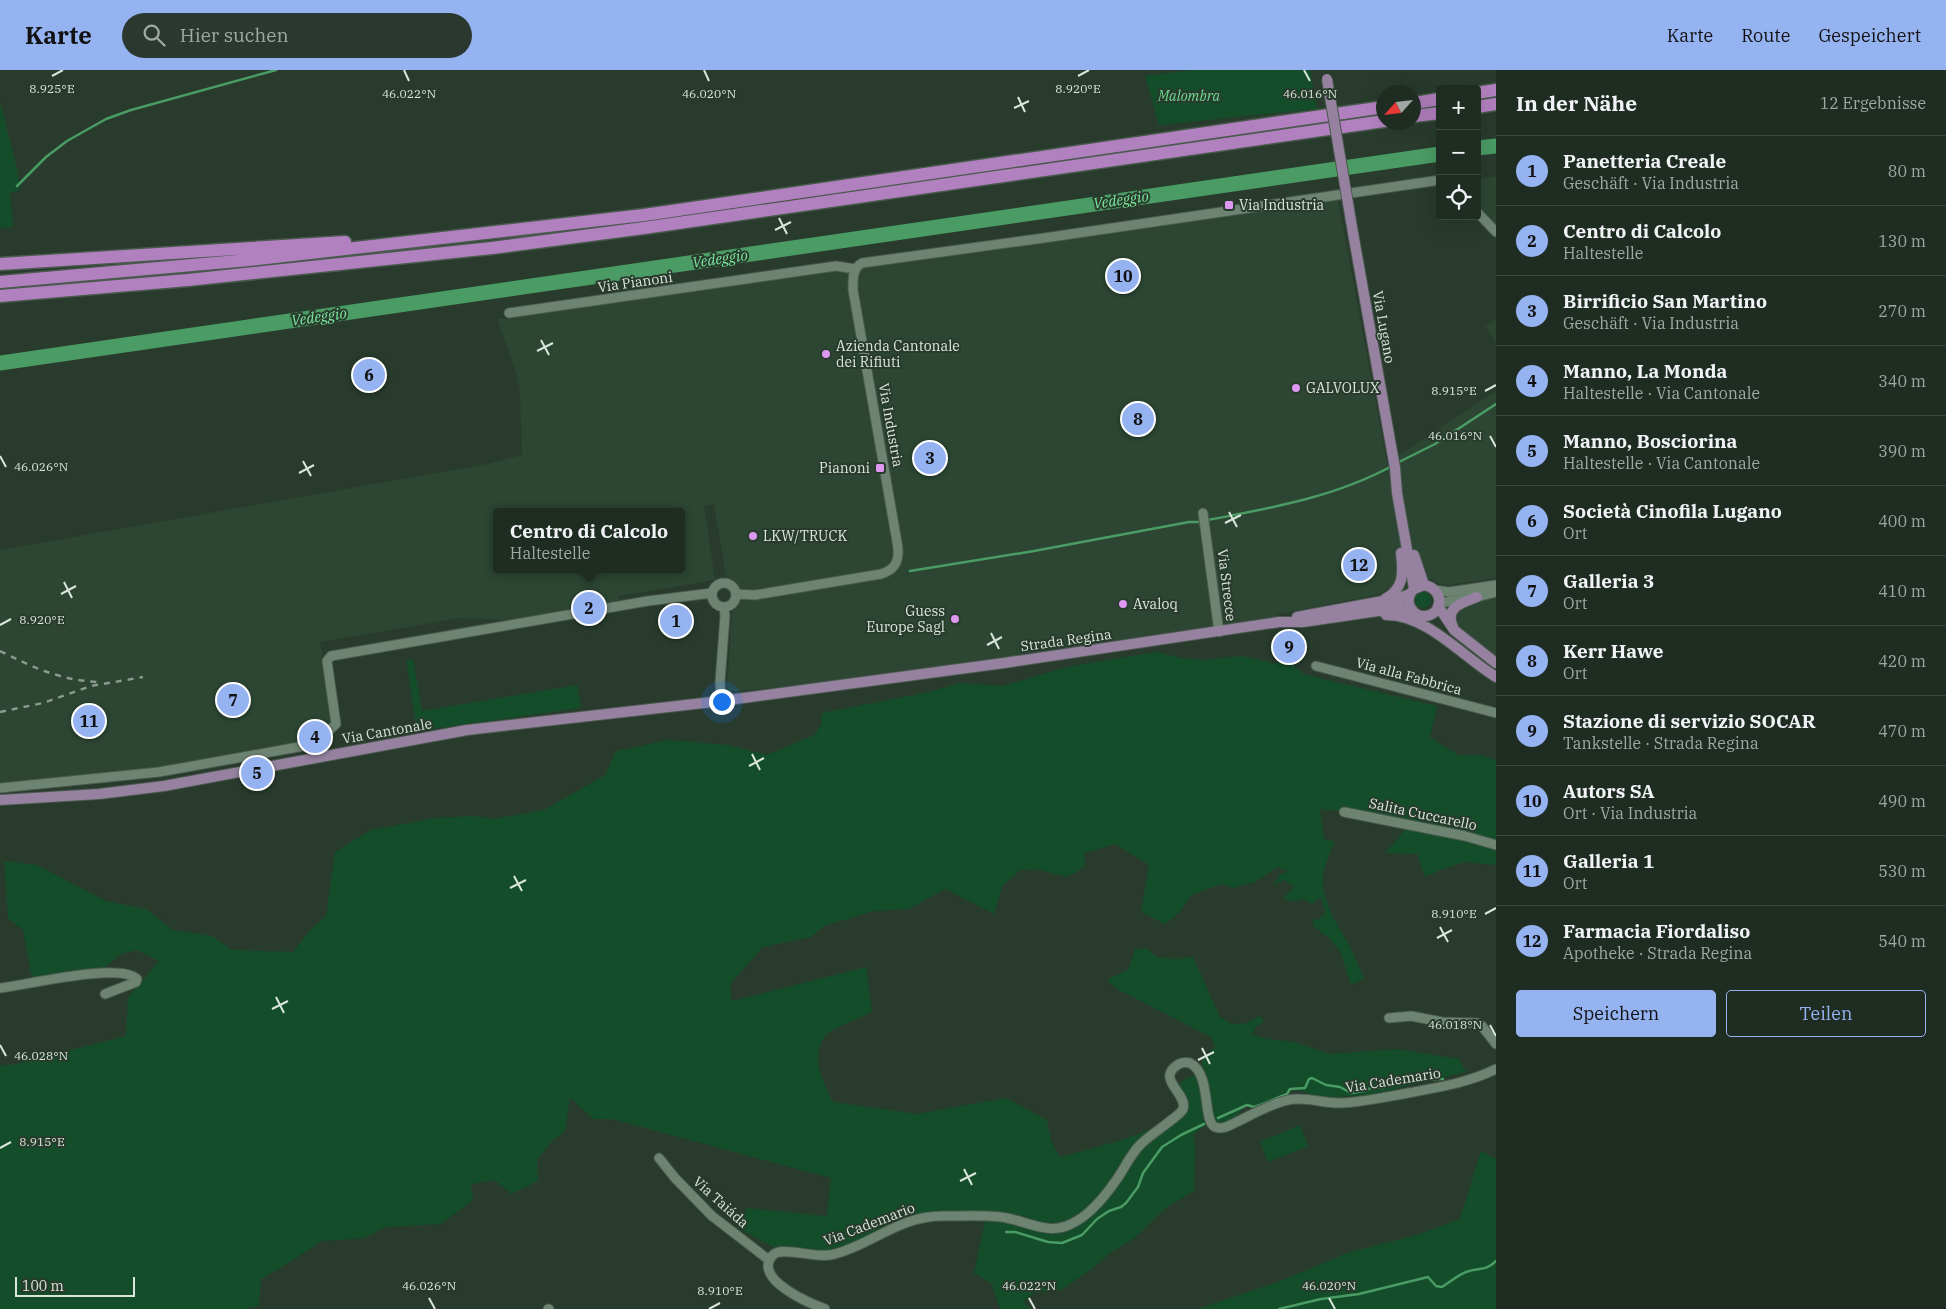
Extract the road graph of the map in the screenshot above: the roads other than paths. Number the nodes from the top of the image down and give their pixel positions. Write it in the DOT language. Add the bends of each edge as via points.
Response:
graph roads {
  1 [pos="1327,75"];
  2 [pos="1496,90"];
  3 [pos="1481,92"];
  4 [pos="1436,100"];
  5 [pos="1421,102"];
  6 [pos="1496,104"];
  7 [pos="1481,106"];
  8 [pos="1376,108"];
  9 [pos="1436,113"];
  10 [pos="1421,115"];
  11 [pos="1376,122"];
  12 [pos="1436,181"];
  13 [pos="1481,216"];
  14 [pos="1496,232"];
  15 [pos="452,238"];
  16 [pos="0,264"];
  17 [pos="855,270"];
  18 [pos="188,280"];
  19 [pos="0,282"];
  20 [pos="0,296"];
  21 [pos="0,305"];
  22 [pos="509,313"];
  23 [pos="1394,464"];
  24 [pos="1398,495"];
  25 [pos="1203,513"];
  26 [pos="1424,585"];
  27 [pos="1496,585"];
  28 [pos="1435,590"];
  29 [pos="1412,591"];
  30 [pos="1496,592"];
  31 [pos="712,593"];
  32 [pos="736,594"];
  33 [pos="1477,597"];
  34 [pos="1376,602"];
  35 [pos="1439,605"];
  36 [pos="724,607"];
  37 [pos="1416,614"];
  38 [pos="1335,617"];
  39 [pos="1279,622"];
  40 [pos="1219,632"];
  41 [pos="1458,634"];
  42 [pos="1496,664"];
  43 [pos="1316,666"];
  44 [pos="1496,671"];
  45 [pos="1496,677"];
  46 [pos="720,701"];
  47 [pos="1496,713"];
  48 [pos="0,788"];
  49 [pos="0,800"];
  50 [pos="1344,812"];
  51 [pos="1496,845"];
  52 [pos="0,988"];
  53 [pos="105,994"];
  54 [pos="1389,1018"];
  55 [pos="1496,1044"];
  56 [pos="1496,1070"];
  57 [pos="659,1158"];
  58 [pos="769,1260"];
  59 [pos="825,1309"];
  1 -- 23 [label="main road, Via Lugano, bridge"];
  2 -- 3 [label="highway"];
  4 -- 5 [label="highway"];
  6 -- 7 [label="highway"];
  8 -- 15 [label="highway" via="736,202"];
  9 -- 10 [label="highway"];
  11 -- 18 [label="highway" via="644,228 482,249"];
  12 -- 17 [label="street" via="866,262"];
  13 -- 14 [label="street"];
  15 -- 16 [label="highway" via="398,238"];
  15 -- 19 [label="highway"];
  17 -- 22 [label="street, Via Pianoni" via="836,266"];
  17 -- 32 [label="street, Via Industria" via="853,290 898,542 897,562 892,570 881,574 755,595"];
  18 -- 20 [label="highway"];
  18 -- 21 [label="highway" via="155,290"];
  23 -- 24 [label="main road, Via Lugano"];
  23 -- 26 [label="main road" via="1416,565"];
  24 -- 29 [label="main road, Via Lugano"];
  24 -- 34 [label="main road" via="1396,506 1403,577 1396,592"];
  25 -- 40 [label="street, Via Strecce"];
  26 -- 28 [label="main road"];
  26 -- 29 [label="main road"];
  27 -- 28 [label="street" via="1449,592"];
  28 -- 35 [label="main road"];
  29 -- 34 [label="main road" via="1404,597"];
  29 -- 37 [label="main road" via="1409,604"];
  30 -- 33 [label="street"];
  31 -- 32 [label="street" via="724,582 731,585"];
  31 -- 36 [label="street" via="714,601"];
  31 -- 48 [label="street" via="331,656 327,663 336,724 322,737 304,746 159,772"];
  32 -- 36 [label="street" via="734,601"];
  33 -- 35 [label="street"];
  33 -- 41 [label="main road" via="1458,605 1452,612 1451,622"];
  34 -- 39 [label="main road"];
  35 -- 37 [label="main road" via="1432,614"];
  35 -- 41 [label="main road"];
  36 -- 46 [label="street"];
  37 -- 38 [label="main road, Strada Regina" via="1401,608"];
  37 -- 44 [label="main road, Strada Regina"];
  38 -- 39 [label="main road, Strada Regina"];
  38 -- 45 [label="main road" via="1389,614 1408,618 1434,632"];
  39 -- 40 [label="main road, Strada Regina"];
  40 -- 46 [label="main road, Strada Regina"];
  41 -- 42 [label="main road"];
  43 -- 47 [label="street, Via alla Fabbrica"];
  46 -- 49 [label="main road, Via Cantonale" via="467,730 164,786"];
  50 -- 51 [label="street, Salita Cuccarello"];
  52 -- 53 [label="street" via="76,975 127,973 137,979"];
  54 -- 55 [label="street" via="1410,1016 1442,1022 1473,1022 1481,1025"];
  56 -- 58 [label="street, Via Cademario" via="1466,1081 1371,1100 1339,1103 1289,1099 1218,1128 1210,1121 1207,1096 1197,1069 1190,1063 1180,1063 1174,1067 1170,1077 1183,1100 1181,1112 1140,1144 1112,1185 1084,1216 1071,1224 1052,1229 1000,1217 935,1216 902,1223 832,1255 781,1251"];
  57 -- 58 [label="street, Via Taiáda" via="712,1216"];
  58 -- 59 [label="street" via="770,1274 779,1284 795,1296"];
}
